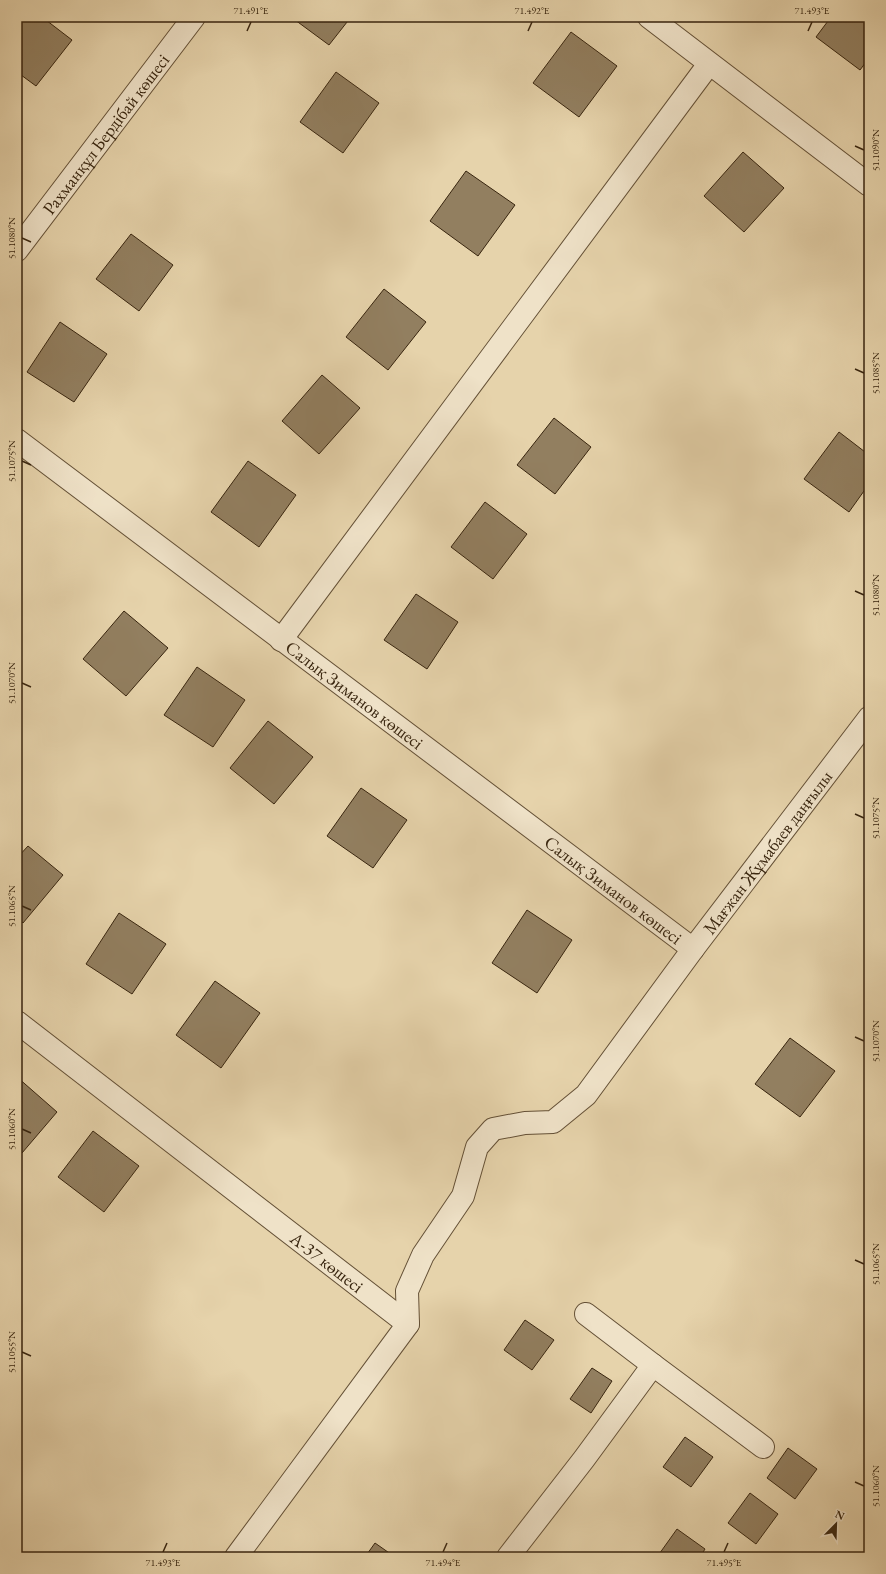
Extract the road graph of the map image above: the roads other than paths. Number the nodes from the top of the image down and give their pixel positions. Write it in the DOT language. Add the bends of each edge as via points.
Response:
graph roads {
  1 [pos="194,17"];
  2 [pos="649,17"];
  3 [pos="709,64"];
  4 [pos="869,185"];
  5 [pos="17,250"];
  6 [pos="17,440"];
  7 [pos="281,640"];
  8 [pos="868,722"];
  9 [pos="693,949"];
  10 [pos="17,1022"];
  11 [pos="586,1314"];
  12 [pos="408,1324"];
  13 [pos="653,1365"];
  14 [pos="763,1447"];
  15 [pos="236,1557"];
  16 [pos="508,1557"];
  1 -- 5 [label="street, Рахманқұл Бердібай көшесі"];
  2 -- 3 [label="street"];
  3 -- 4 [label="street"];
  3 -- 7 [label="street"];
  6 -- 7 [label="street, Салық Зиманов көшесі"];
  7 -- 9 [label="street, Салық Зиманов көшесі"];
  8 -- 9 [label="street, Мағжан Жұмабаев даңғылы"];
  9 -- 12 [label="street, Мағжан Жұмабаев даңғылы" via="586,1095 553,1122 525,1123 493,1129 477,1148 463,1196 423,1255 408,1291"];
  10 -- 12 [label="street, А-37 көшесі"];
  11 -- 13 [label="street"];
  12 -- 15 [label="street"];
  13 -- 14 [label="street"];
  13 -- 16 [label="street" via="584,1460"];
}
